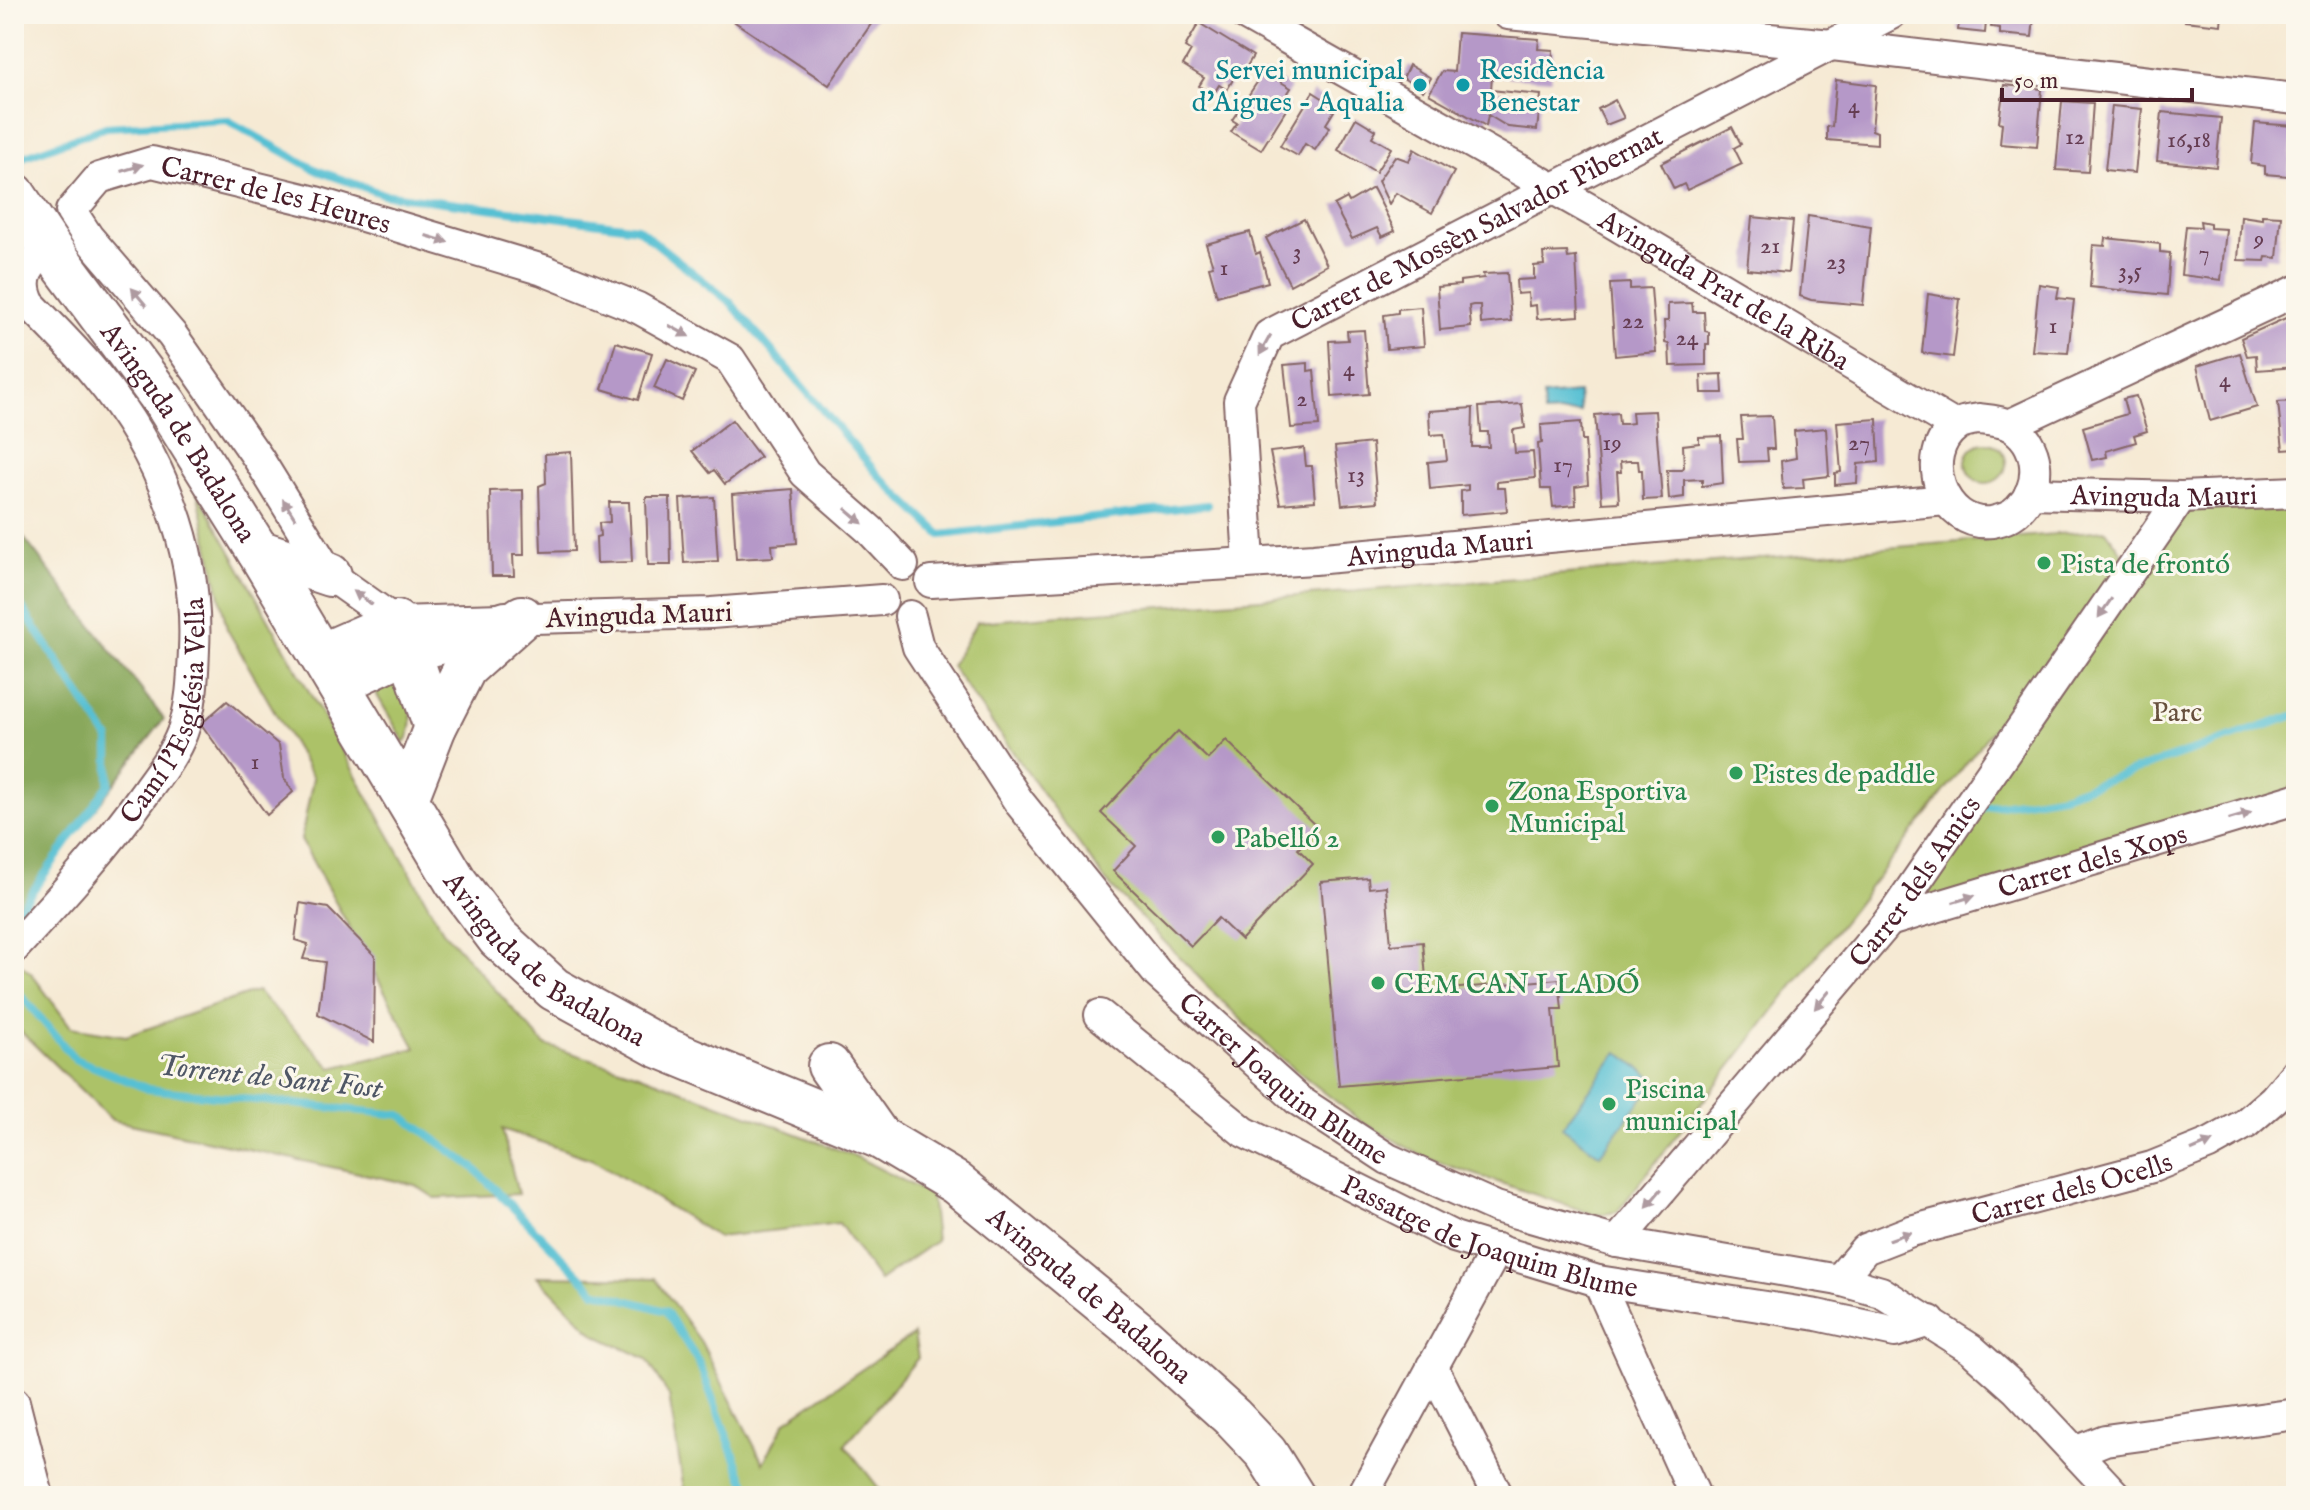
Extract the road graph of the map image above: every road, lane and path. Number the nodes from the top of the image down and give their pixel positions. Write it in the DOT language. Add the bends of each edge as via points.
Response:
graph roads {
  1 [pos="1244,14"];
  2 [pos="1508,14"];
  3 [pos="1891,14"];
  4 [pos="1832,45"];
  5 [pos="2296,99"];
  6 [pos="1553,188"];
  7 [pos="14,194"];
  8 [pos="50,248"];
  9 [pos="2296,291"];
  10 [pos="2009,425"];
  11 [pos="1955,426"];
  12 [pos="2296,492"];
  13 [pos="2030,493"];
  14 [pos="2181,497"];
  15 [pos="1946,500"];
  16 [pos="258,551"];
  17 [pos="1249,561"];
  18 [pos="903,565"];
  19 [pos="330,575"];
  20 [pos="931,582"];
  21 [pos="882,600"];
  22 [pos="910,616"];
  23 [pos="522,617"];
  24 [pos="403,636"];
  25 [pos="330,669"];
  26 [pos="435,727"];
  27 [pos="407,799"];
  28 [pos="2296,799"];
  29 [pos="1889,921"];
  30 [pos="14,948"];
  31 [pos="1100,1015"];
  32 [pos="829,1066"];
  33 [pos="2296,1073"];
  34 [pos="879,1137"];
  35 [pos="1617,1242"];
  36 [pos="1497,1249"];
  37 [pos="1839,1280"];
  38 [pos="1598,1281"];
  39 [pos="1930,1321"];
  40 [pos="1432,1366"];
  41 [pos="14,1402"];
  42 [pos="2296,1414"];
  43 [pos="2075,1452"];
  44 [pos="38,1496"];
  45 [pos="1293,1496"];
  46 [pos="1362,1496"];
  47 [pos="1498,1496"];
  48 [pos="1695,1496"];
  49 [pos="2116,1496"];
  1 -- 6 [label="street, Avinguda Prat de la Riba"];
  2 -- 4 [label="street"];
  3 -- 4 [label="street, Carrer de Mossèn Salvador Pibernat"];
  4 -- 5 [label="street"];
  4 -- 6 [label="street, Carrer de Mossèn Salvador Pibernat"];
  6 -- 11 [label="street, Avinguda Prat de la Riba"];
  6 -- 17 [label="street, Carrer de Mossèn Salvador Pibernat, one-way" via="1269,335 1239,401"];
  7 -- 8 [label="street, Avinguda de Badalona"];
  8 -- 16 [label="street, Avinguda de Badalona" via="166,404"];
  8 -- 30 [label="street, Camí l'Església Vella" via="27,270 25,293 128,418 165,489 191,571 193,675 188,714 172,754 92,862"];
  9 -- 10 [label="street"];
  10 -- 11 [label="street" via="1979,419"];
  10 -- 13 [label="street" via="2033,455 2037,468"];
  11 -- 15 [label="street" via="1939,456 1937,474"];
  12 -- 14 [label="street, Avinguda Mauri"];
  13 -- 14 [label="street, Avinguda Mauri"];
  13 -- 15 [label="street" via="2013,515 1988,522 1961,516"];
  14 -- 29 [label="street, Carrer dels Amics, one-way"];
  15 -- 17 [label="street, Avinguda Mauri"];
  16 -- 19 [label="street"];
  16 -- 25 [label="street, Avinguda de Badalona"];
  17 -- 20 [label="street, Avinguda Mauri"];
  19 -- 18 [label="street, Carrer de les Heures, one-way" via="258,458 172,335 71,211 99,178 152,162 182,169 316,202 543,270 638,308 730,359 805,473"];
  18 -- 20 [label="street" via="920,569"];
  18 -- 21 [label="street" via="884,577"];
  24 -- 19 [label="street, Carrer de les Heures, one-way"];
  20 -- 22 [label="street" via="929,604"];
  21 -- 22 [label="street" via="893,613"];
  21 -- 23 [label="street, Avinguda Mauri" via="711,613"];
  22 -- 35 [label="street, Carrer Joaquim Blume" via="918,647 1019,802 1158,974 1286,1089 1388,1159 1496,1207"];
  23 -- 24 [label="street" via="469,636"];
  23 -- 26 [label="street" via="465,668"];
  24 -- 25 [label="street"];
  24 -- 26 [label="street"];
  25 -- 27 [label="street, Avinguda de Badalona"];
  26 -- 27 [label="street"];
  27 -- 34 [label="street, Avinguda de Badalona" via="456,882 498,938 554,989 658,1046"];
  29 -- 28 [label="street, Carrer dels Xops, one-way"];
  29 -- 35 [label="street, Carrer dels Amics, one-way"];
  31 -- 36 [label="street, Passatge de Joaquim Blume" via="1244,1132 1454,1237"];
  32 -- 34 [label="street"];
  37 -- 33 [label="street, Carrer dels Ocells, one-way" via="1865,1249 1899,1236 2152,1167 2209,1144 2245,1124"];
  34 -- 45 [label="street, Avinguda de Badalona" via="956,1183 1138,1332 1232,1417 1266,1453"];
  35 -- 37 [label="street, Carrer Joaquim Blume"];
  36 -- 38 [label="street, Passatge de Joaquim Blume"];
  36 -- 40 [label="street"];
  37 -- 39 [label="street, Carrer Joaquim Blume" via="1881,1292"];
  38 -- 39 [label="street, Passatge de Joaquim Blume" via="1895,1332"];
  38 -- 48 [label="street"];
  39 -- 43 [label="street, Carrer Joaquim Blume" via="2016,1389"];
  40 -- 46 [label="street"];
  40 -- 47 [label="street"];
  41 -- 44 [label="street"];
  42 -- 43 [label="street" via="2105,1440"];
  43 -- 49 [label="street, Carrer Joaquim Blume"];
}
